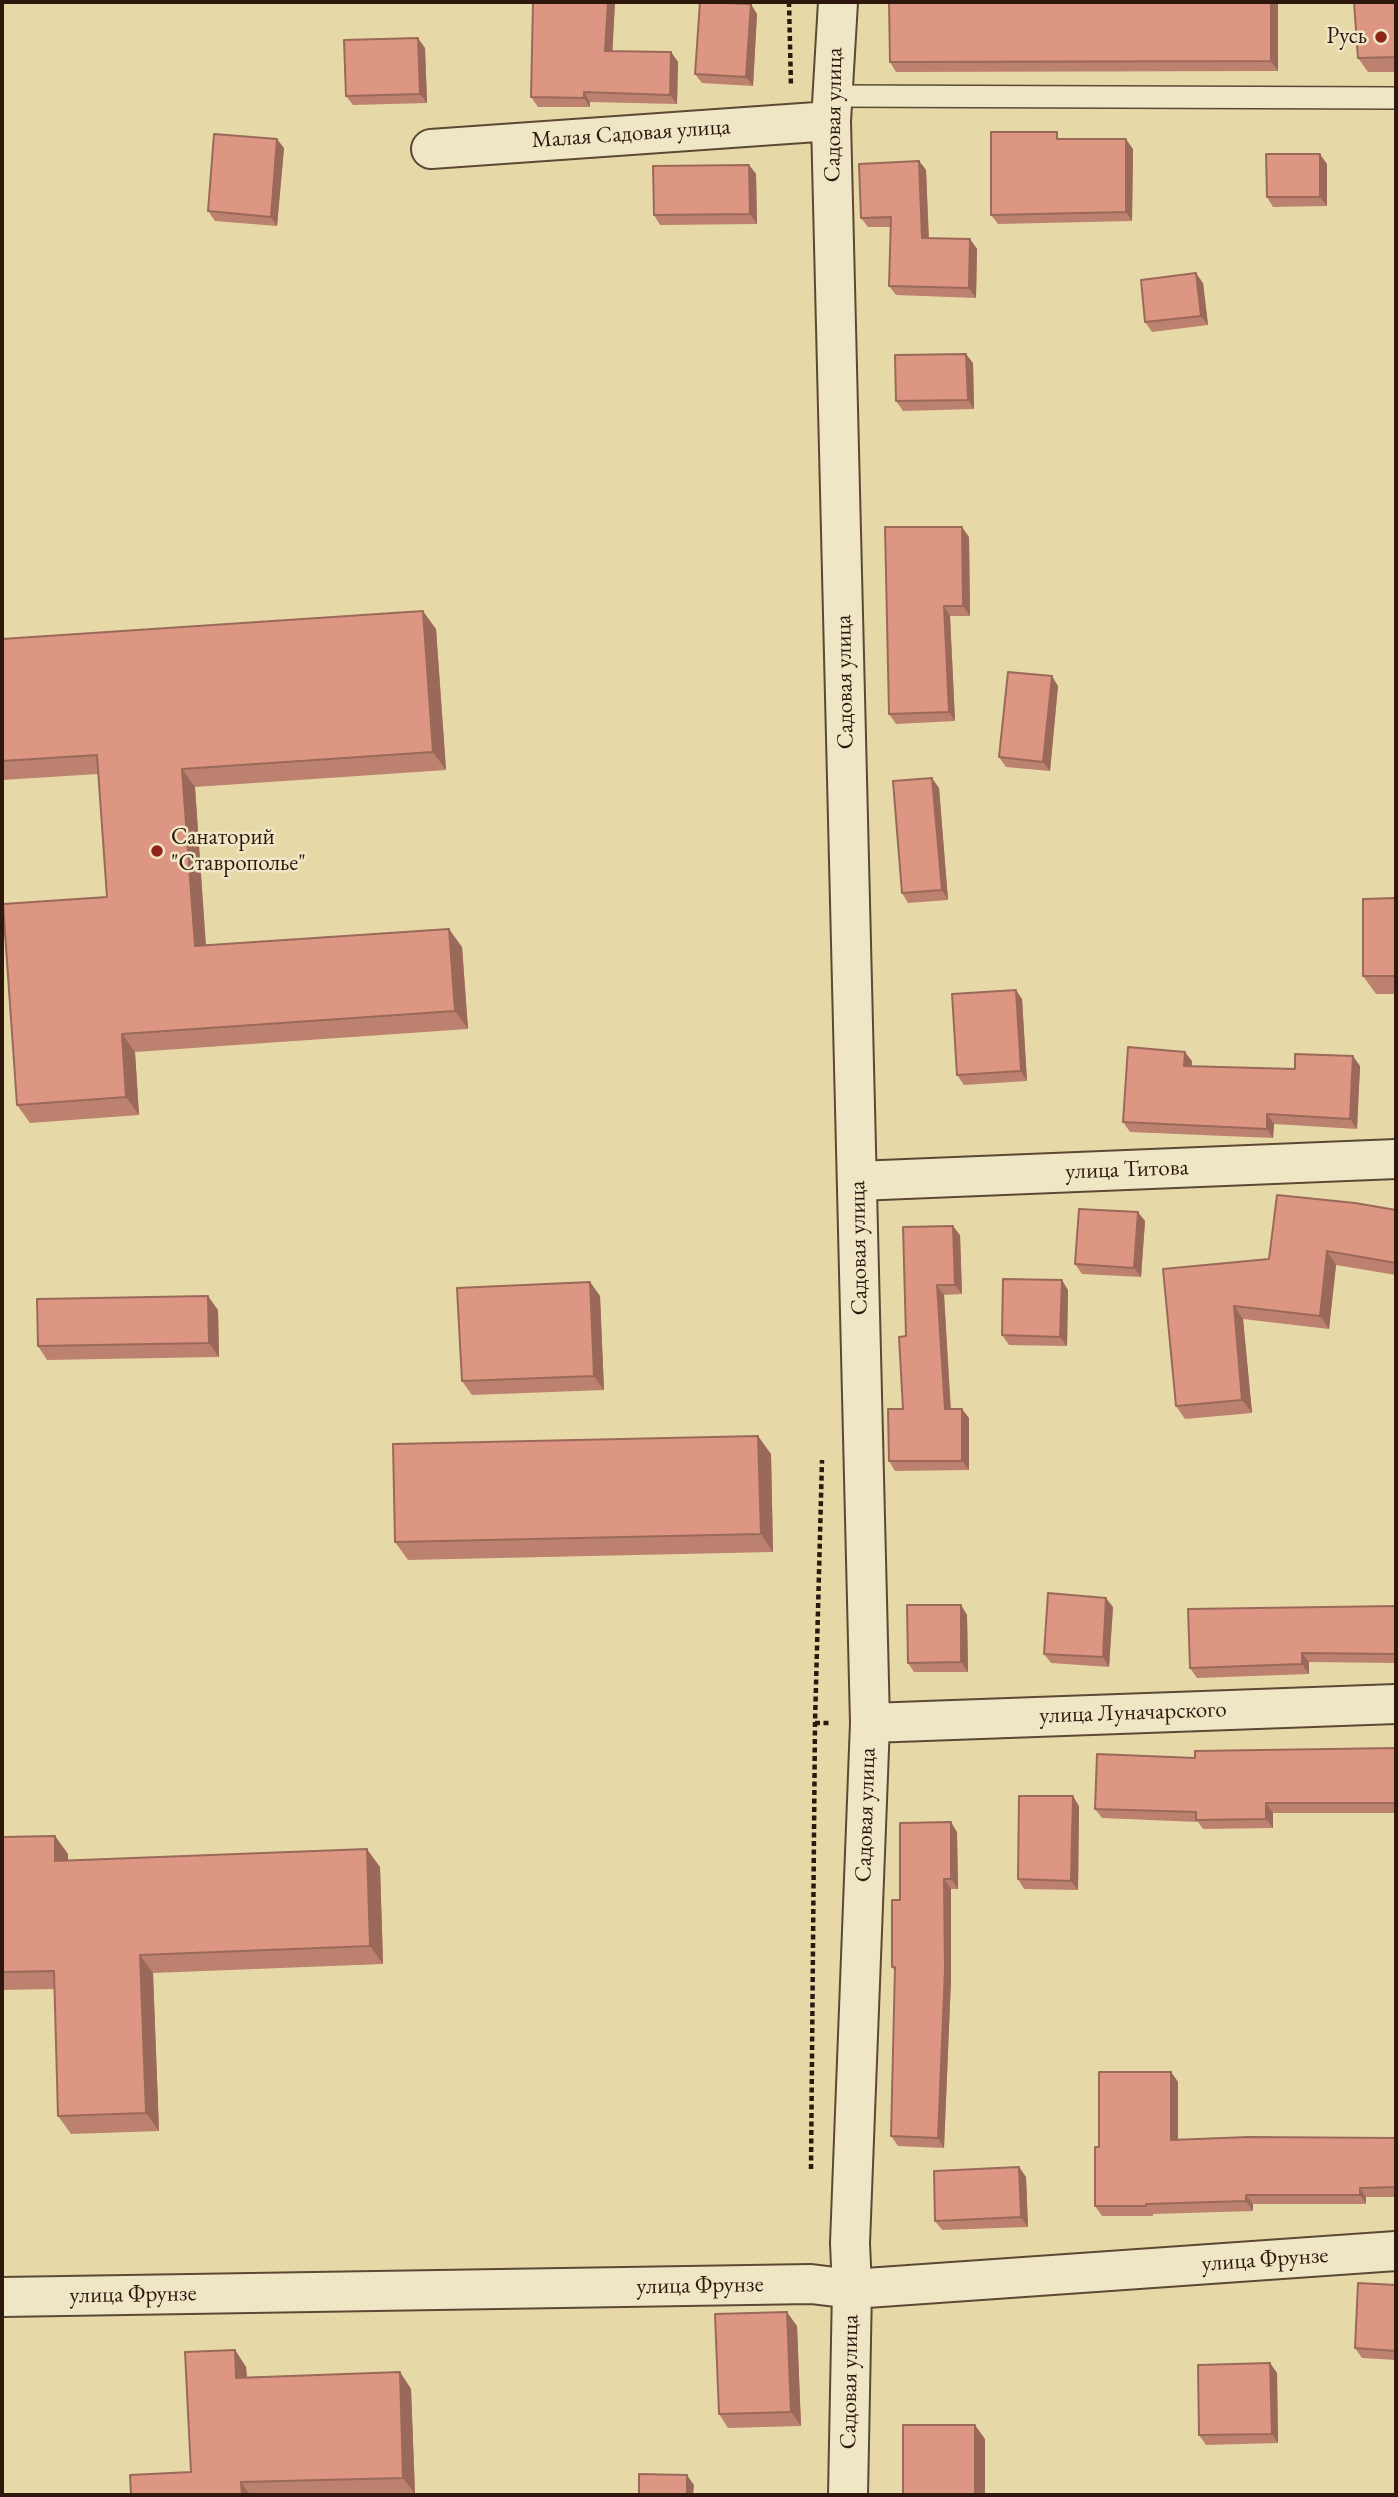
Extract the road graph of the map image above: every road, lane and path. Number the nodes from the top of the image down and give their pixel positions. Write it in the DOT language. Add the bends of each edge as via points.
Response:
graph roads {
  1 [pos="789,2"];
  2 [pos="838,2"];
  3 [pos="1396,99"];
  4 [pos="831,109"];
  5 [pos="792,122"];
  6 [pos="430,149"];
  7 [pos="1396,1158"];
  8 [pos="857,1181"];
  9 [pos="822,1451"];
  10 [pos="1396,1704"];
  11 [pos="870,1723"];
  12 [pos="811,2178"];
  13 [pos="1396,2251"];
  14 [pos="852,2289"];
  15 [pos="2,2297"];
  16 [pos="848,2495"];
  1 -- 5 [label="path"];
  2 -- 4 [label="street, Садовая улица"];
  3 -- 4 [label="lane"];
  4 -- 5 [label="street, Малая Садовая улица"];
  4 -- 8 [label="street, Садовая улица"];
  5 -- 6 [label="street, Малая Садовая улица"];
  7 -- 8 [label="street, улица Титова"];
  8 -- 11 [label="street, Садовая улица"];
  9 -- 12 [label="path"];
  10 -- 11 [label="street, улица Луначарского"];
  11 -- 14 [label="street, Садовая улица"];
  13 -- 14 [label="street, улица Фрунзе"];
  14 -- 15 [label="street, улица Фрунзе" via="811,2284"];
  14 -- 16 [label="street, Садовая улица"];
}
